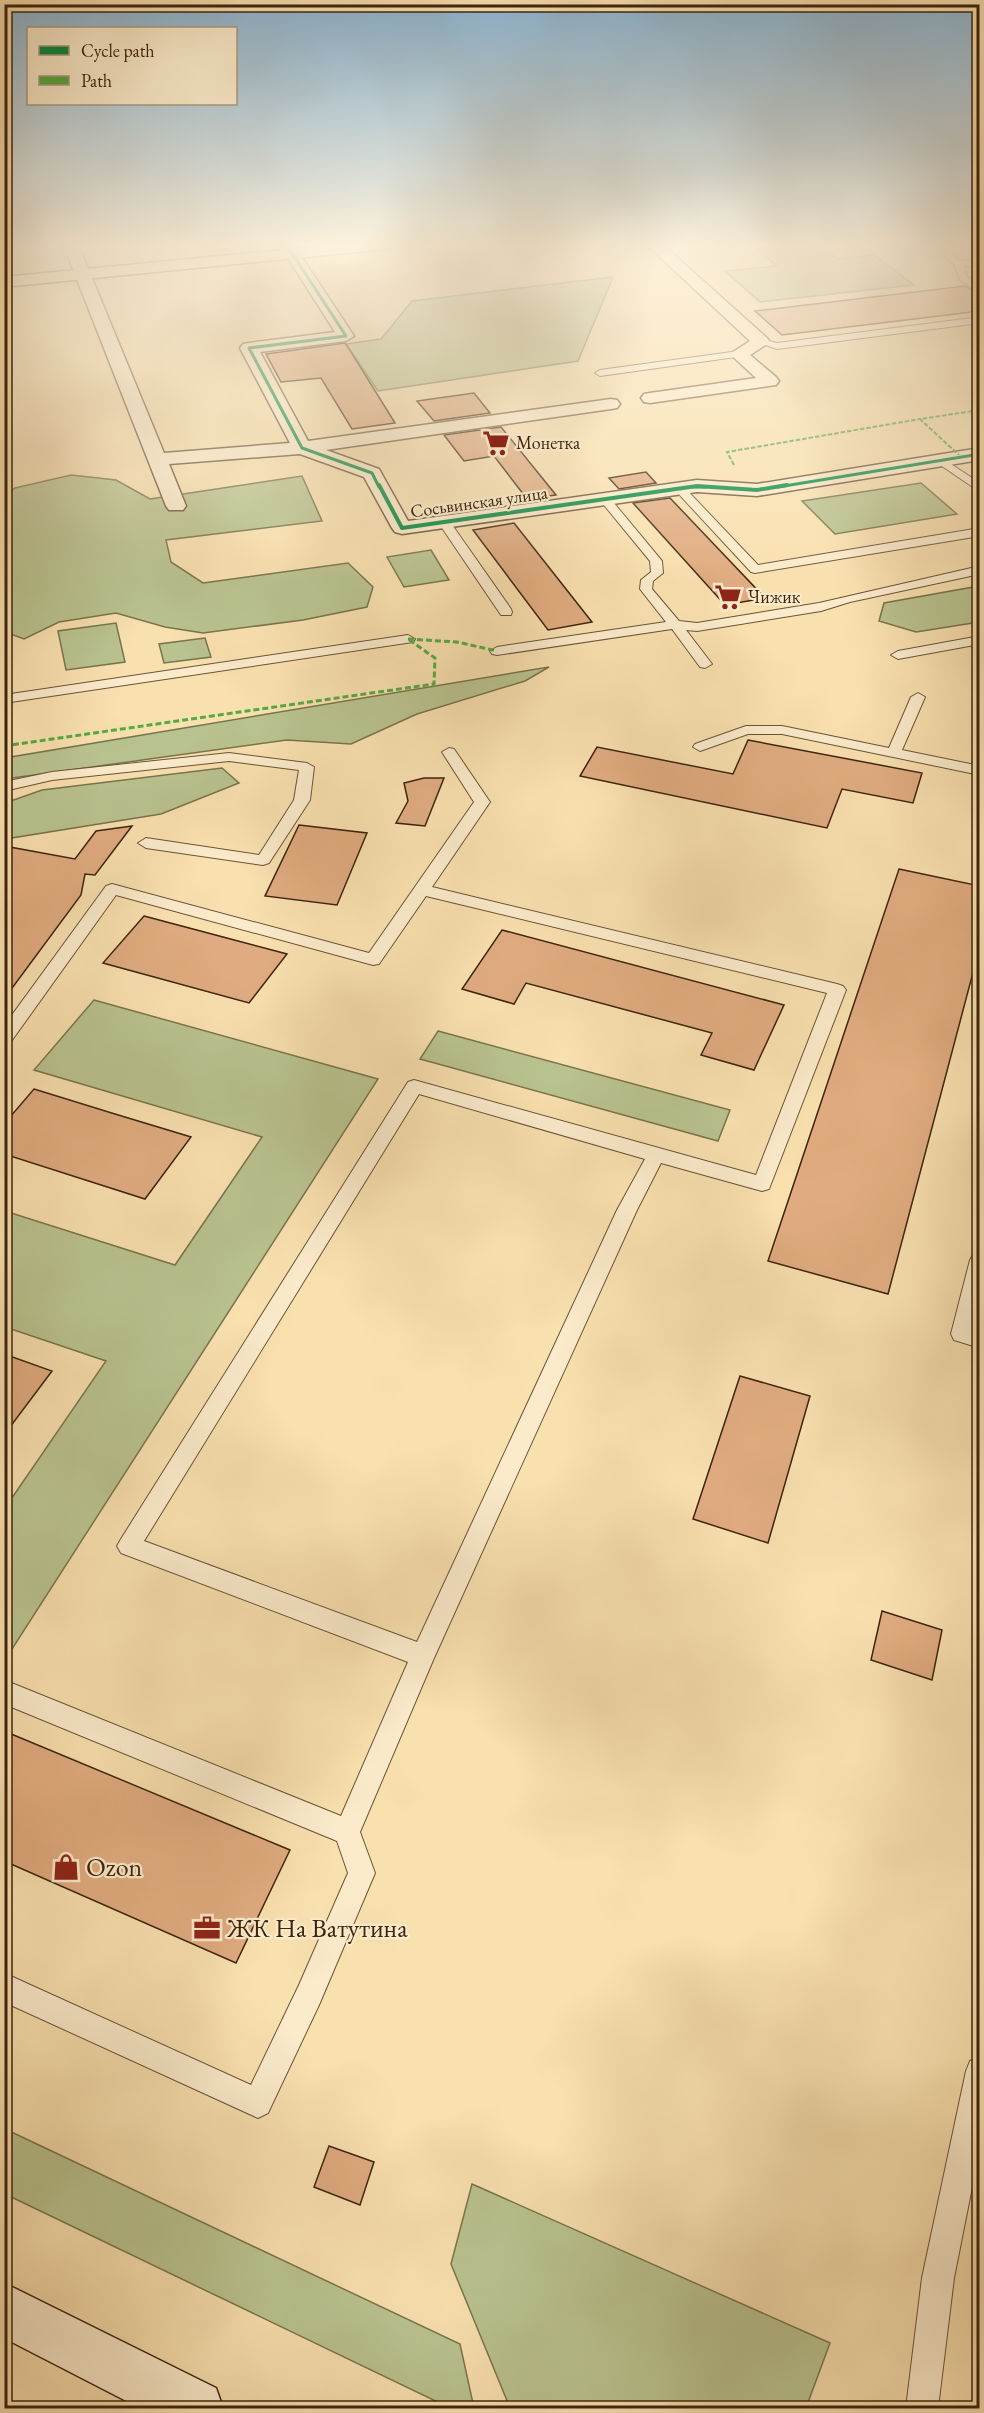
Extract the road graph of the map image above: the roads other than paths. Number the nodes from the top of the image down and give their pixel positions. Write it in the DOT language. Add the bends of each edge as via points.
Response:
graph roads {
  1 [pos="117,357"];
  2 [pos="254,357"];
  3 [pos="721,357"];
  4 [pos="743,357"];
  5 [pos="600,373"];
  6 [pos="650,398"];
  7 [pos="611,404"];
  8 [pos="302,448"];
  9 [pos="980,454"];
  10 [pos="158,459"];
  11 [pos="940,460"];
  12 [pos="679,488"];
  13 [pos="980,489"];
  14 [pos="604,499"];
  15 [pos="176,506"];
  16 [pos="444,522"];
  17 [pos="980,532"];
  18 [pos="980,570"];
  19 [pos="506,612"];
  20 [pos="675,625"];
  21 [pos="408,639"];
  22 [pos="980,640"];
  23 [pos="497,651"];
  24 [pos="898,655"];
  25 [pos="705,664"];
  26 [pos="918,697"];
  27 [pos="4,699"];
  28 [pos="700,747"];
  29 [pos="449,752"];
  30 [pos="892,754"];
  31 [pos="980,771"];
  32 [pos="4,787"];
  33 [pos="146,843"];
  34 [pos="422,890"];
  35 [pos="4,1039"];
  36 [pos="656,1155"];
  37 [pos="980,1260"];
  38 [pos="980,1340"];
  39 [pos="423,1656"];
  40 [pos="4,1692"];
  41 [pos="347,1832"];
  42 [pos="4,1987"];
  43 [pos="980,2071"];
  44 [pos="4,2309"];
  45 [pos="166,2402"];
  46 [pos="922,2409"];
  1 -- 10 [label="street"];
  2 -- 8 [label="street"];
  3 -- 5 [label="lane"];
  4 -- 6 [label="street" via="770,381"];
  7 -- 8 [label="street"];
  8 -- 10 [label="street"];
  8 -- 16 [label="street, Сосьвинская улица" via="372,473 402,528"];
  9 -- 11 [label="street, Сосьвинская улица"];
  10 -- 15 [label="street"];
  11 -- 12 [label="street, Сосьвинская улица" via="757,490"];
  11 -- 13 [label="lane"];
  12 -- 14 [label="street, Сосьвинская улица"];
  12 -- 17 [label="lane" via="755,569"];
  14 -- 16 [label="street, Сосьвинская улица"];
  14 -- 20 [label="lane" via="656,561 657,573 647,580 646,589"];
  16 -- 19 [label="lane"];
  18 -- 20 [label="lane" via="821,608 697,627"];
  20 -- 23 [label="lane"];
  20 -- 25 [label="lane"];
  21 -- 27 [label="lane"];
  22 -- 24 [label="lane"];
  26 -- 30 [label="lane"];
  28 -- 30 [label="lane" via="746,730 764,728"];
  29 -- 34 [label="lane" via="482,802"];
  30 -- 31 [label="lane"];
  32 -- 33 [label="lane" via="52,776 229,757 307,767 302,800 263,860"];
  34 -- 35 [label="lane" via="373,960 112,889"];
  34 -- 36 [label="lane" via="837,990 762,1184"];
  36 -- 39 [label="lane" via="627,1210"];
  36 -- 39 [label="lane" via="414,1086 129,1546"];
  37 -- 38 [label="lane" via="961,1334"];
  39 -- 41 [label="lane"];
  40 -- 41 [label="lane"];
  41 -- 42 [label="lane" via="362,1873 258,2103"];
  43 -- 46 [label="lane" via="938,2278"];
  44 -- 45 [label="street"];
}
